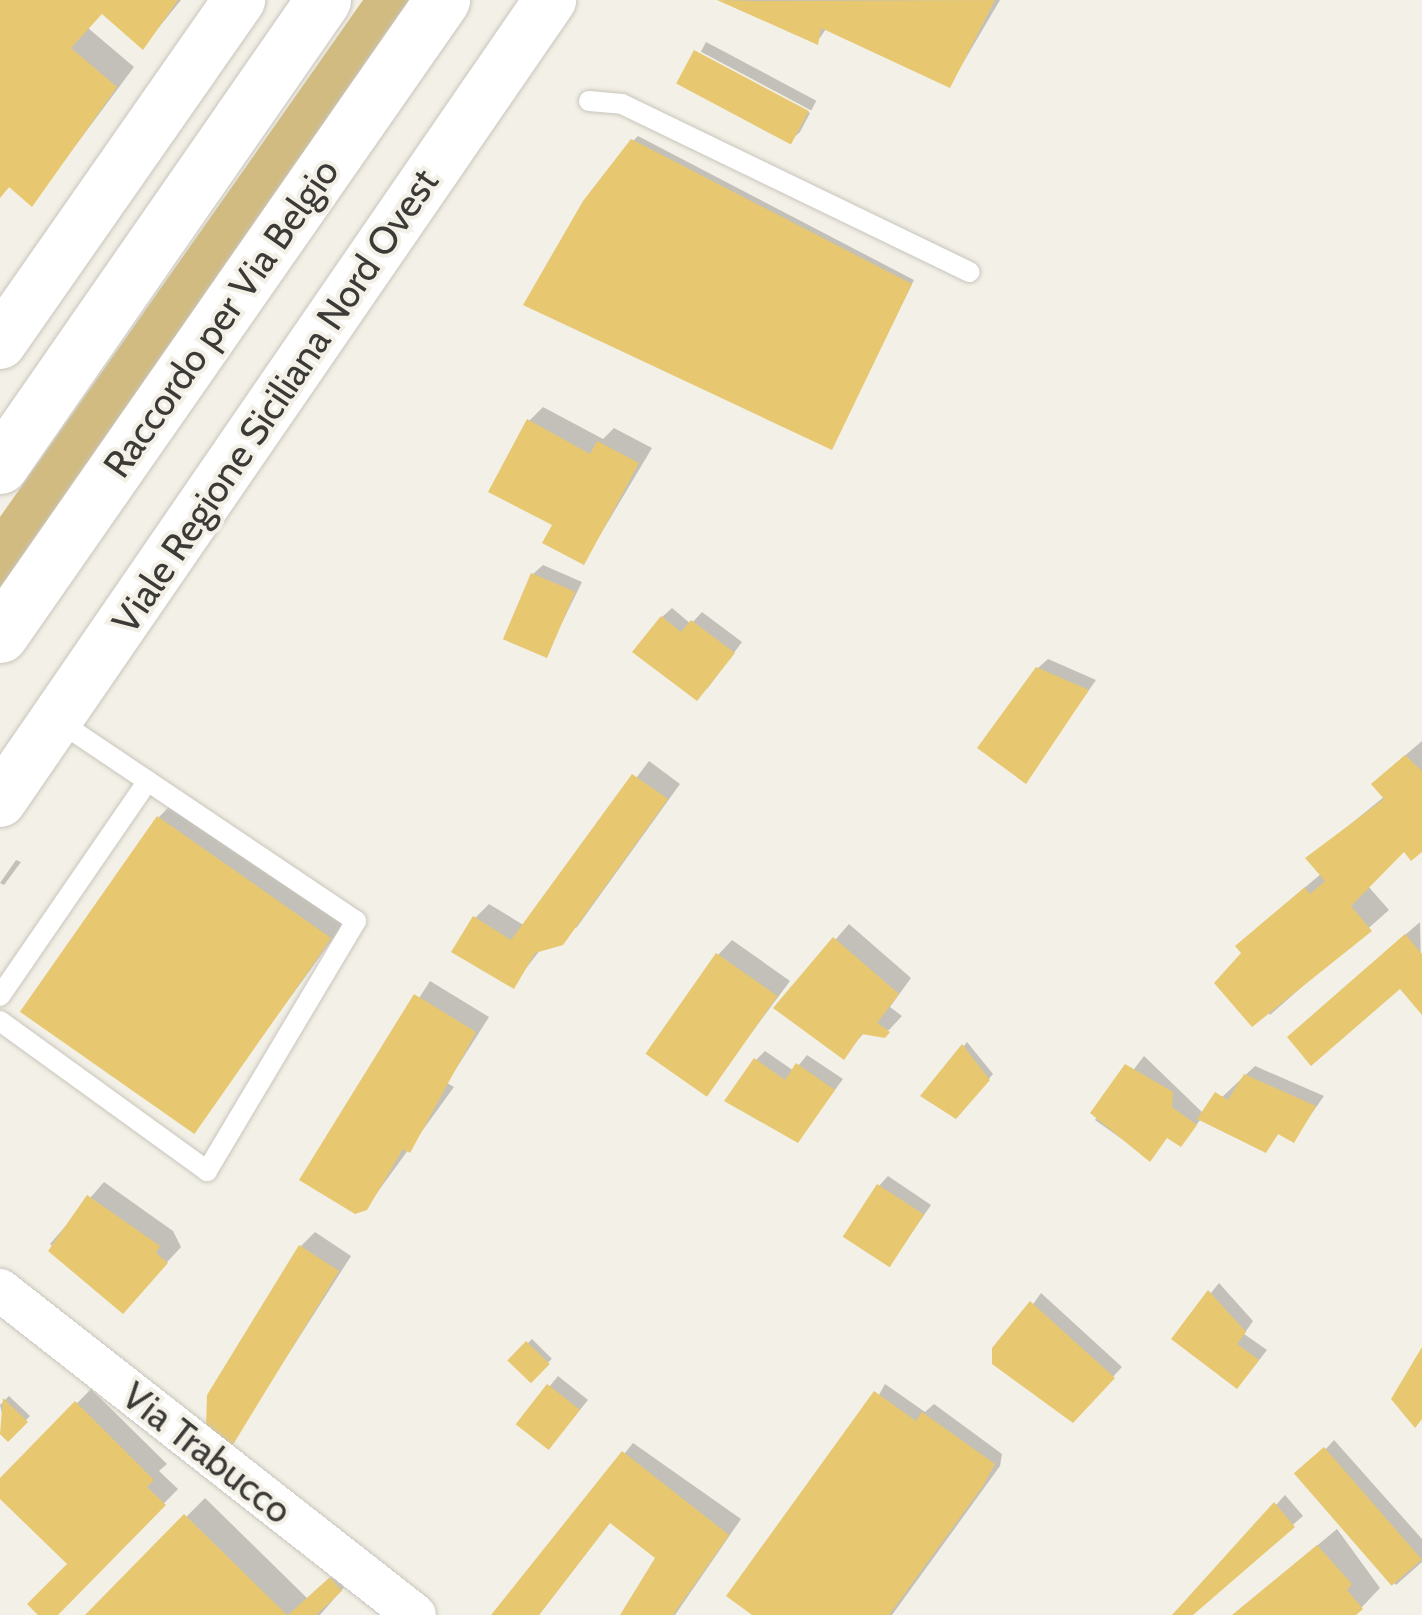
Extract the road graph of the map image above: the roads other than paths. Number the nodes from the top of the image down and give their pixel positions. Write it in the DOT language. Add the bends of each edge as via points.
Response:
graph roads {
  1 [pos="239,0"];
  2 [pos="322,0"];
  3 [pos="442,0"];
  4 [pos="550,0"];
  5 [pos="589,101"];
  6 [pos="969,272"];
  7 [pos="0,343"];
  8 [pos="0,466"];
  9 [pos="0,636"];
  10 [pos="57,719"];
  11 [pos="148,781"];
  12 [pos="0,800"];
  13 [pos="0,996"];
  14 [pos="0,1021"];
  15 [pos="0,1290"];
  16 [pos="415,1615"];
  1 -- 7 [label="street"];
  2 -- 8 [label="highway"];
  3 -- 9 [label="highway, Raccordo per Via Belgio"];
  4 -- 10 [label="street, Viale Regione Siciliana Nord Ovest"];
  5 -- 6 [label="lane" via="622,104"];
  10 -- 11 [label="lane"];
  10 -- 12 [label="street, Viale Regione Siciliana Nord Ovest"];
  11 -- 13 [label="lane"];
  11 -- 14 [label="lane" via="356,921 207,1171"];
  15 -- 16 [label="street, Via Trabucco"];
}
